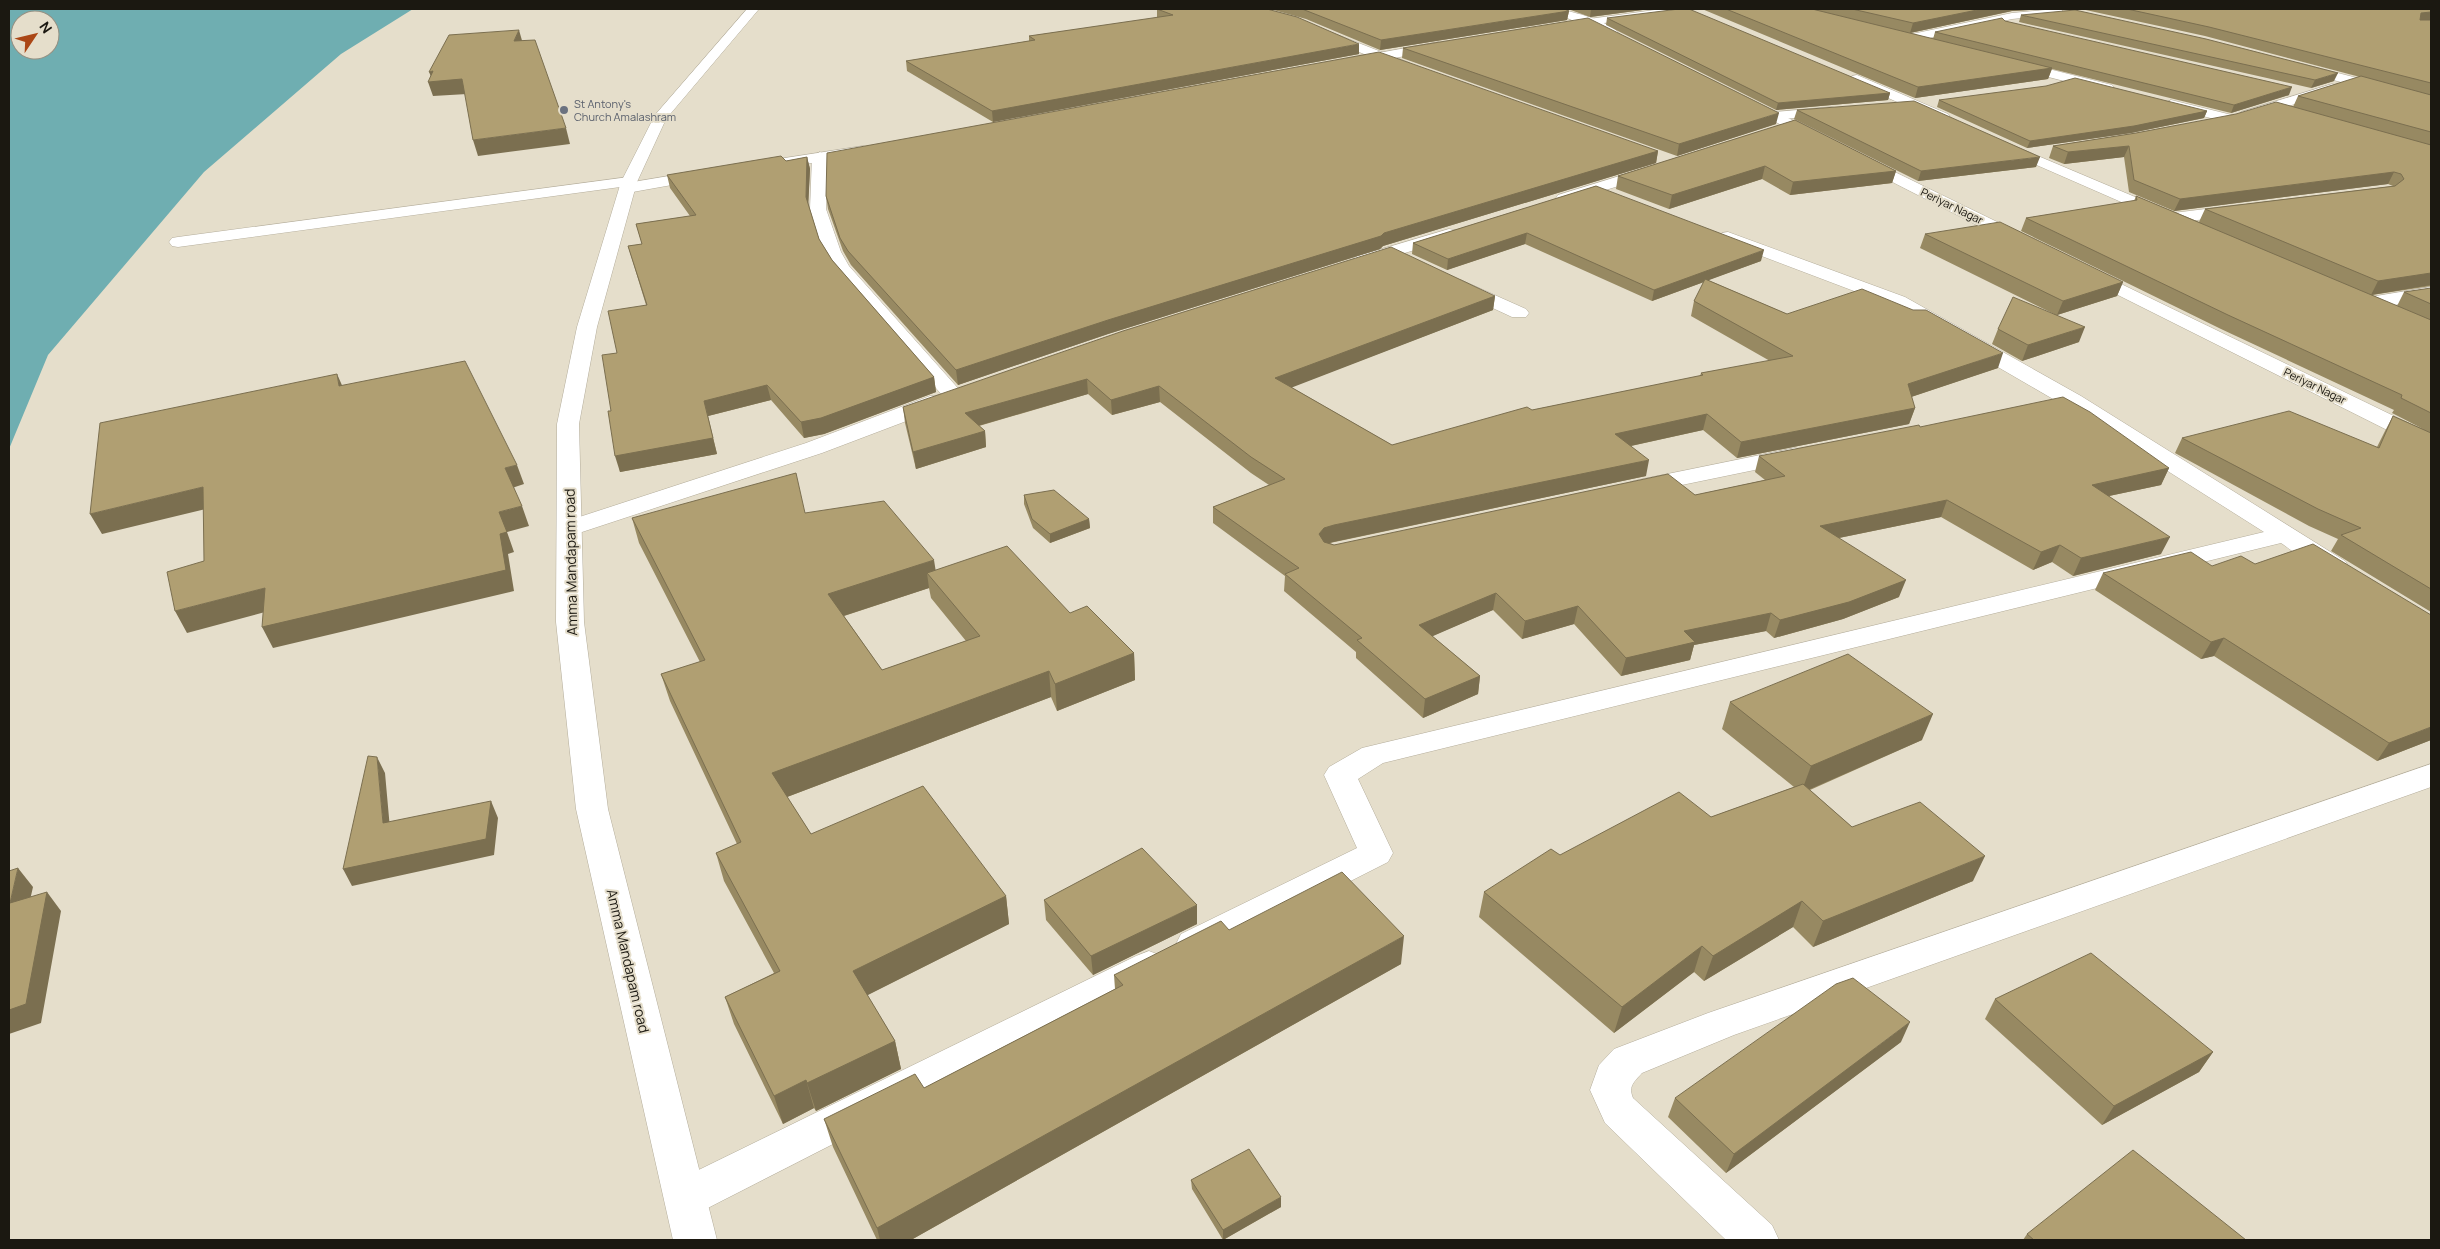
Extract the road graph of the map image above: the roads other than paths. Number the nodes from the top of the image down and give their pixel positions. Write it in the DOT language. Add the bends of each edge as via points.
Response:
graph roads {
  1 [pos="753,9"];
  2 [pos="1554,9"];
  3 [pos="1691,10"];
  4 [pos="2073,12"];
  5 [pos="1990,15"];
  6 [pos="1589,22"];
  7 [pos="1563,26"];
  8 [pos="1310,27"];
  9 [pos="2020,27"];
  10 [pos="1624,40"];
  11 [pos="1456,43"];
  12 [pos="1944,46"];
  13 [pos="1380,56"];
  14 [pos="1999,60"];
  15 [pos="1341,64"];
  16 [pos="2289,64"];
  17 [pos="1417,70"];
  18 [pos="1842,73"];
  19 [pos="2073,80"];
  20 [pos="2355,82"];
  21 [pos="2043,87"];
  22 [pos="2290,90"];
  23 [pos="2119,91"];
  24 [pos="1730,93"];
  25 [pos="2310,94"];
  26 [pos="1941,100"];
  27 [pos="2156,100"];
  28 [pos="2431,101"];
  29 [pos="1914,104"];
  30 [pos="1886,106"];
  31 [pos="2272,107"];
  32 [pos="1848,109"];
  33 [pos="2299,115"];
  34 [pos="2231,119"];
  35 [pos="1774,123"];
  36 [pos="1956,123"];
  37 [pos="2194,126"];
  38 [pos="1991,139"];
  39 [pos="877,147"];
  40 [pos="1834,147"];
  41 [pos="2054,151"];
  42 [pos="1851,155"];
  43 [pos="2025,155"];
  44 [pos="820,157"];
  45 [pos="1668,165"];
  46 [pos="762,166"];
  47 [pos="724,172"];
  48 [pos="628,185"];
  49 [pos="1595,189"];
  50 [pos="1623,199"];
  51 [pos="1548,203"];
  52 [pos="2251,208"];
  53 [pos="2173,218"];
  54 [pos="1464,229"];
  55 [pos="2199,229"];
  56 [pos="1706,230"];
  57 [pos="178,242"];
  58 [pos="2034,247"];
  59 [pos="1389,252"];
  60 [pos="1415,264"];
  61 [pos="2070,264"];
  62 [pos="1339,268"];
  63 [pos="1441,277"];
  64 [pos="2431,293"];
  65 [pos="1519,313"];
  66 [pos="2396,315"];
  67 [pos="2074,401"];
  68 [pos="2044,407"];
  69 [pos="2431,444"];
  70 [pos="1812,452"];
  71 [pos="1619,491"];
  72 [pos="570,528"];
  73 [pos="2283,535"];
  74 [pos="2357,580"];
  75 [pos="2431,775"];
  76 [pos="685,1198"];
  77 [pos="695,1240"];
  78 [pos="1757,1240"];
  1 -- 48 [label="street, Amma Mandapam road" via="660,118"];
  2 -- 6 [label="street"];
  3 -- 6 [label="street"];
  4 -- 5 [label="street"];
  5 -- 9 [label="street"];
  5 -- 12 [label="street" via="1907,37"];
  6 -- 7 [label="street"];
  6 -- 10 [label="street"];
  8 -- 13 [label="street"];
  11 -- 13 [label="street"];
  13 -- 15 [label="street"];
  13 -- 17 [label="street"];
  14 -- 19 [label="street"];
  16 -- 20 [label="street"];
  18 -- 29 [label="street"];
  19 -- 21 [label="street"];
  19 -- 23 [label="street"];
  20 -- 25 [label="street"];
  20 -- 28 [label="street"];
  22 -- 25 [label="street"];
  24 -- 35 [label="street"];
  25 -- 31 [label="street"];
  26 -- 29 [label="street"];
  27 -- 34 [label="street"];
  29 -- 30 [label="street"];
  29 -- 36 [label="street"];
  31 -- 33 [label="street"];
  31 -- 34 [label="street"];
  32 -- 35 [label="street"];
  34 -- 37 [label="street"];
  35 -- 40 [label="street" via="1793,125"];
  38 -- 43 [label="street"];
  39 -- 44 [label="street"];
  41 -- 43 [label="street"];
  42 -- 58 [label="street, Periyar Nagar"];
  43 -- 53 [label="street"];
  44 -- 46 [label="street"];
  44 -- 72 [label="street" via="818,209 832,252 842,269 962,392 814,448"];
  45 -- 49 [label="street"];
  47 -- 48 [label="street"];
  48 -- 57 [label="street"];
  48 -- 72 [label="street, Amma Mandapam road" via="588,327 568,424"];
  49 -- 50 [label="street"];
  49 -- 51 [label="street"];
  52 -- 53 [label="street"];
  53 -- 55 [label="street"];
  54 -- 59 [label="street"];
  56 -- 67 [label="street" via="1898,301"];
  59 -- 60 [label="street"];
  59 -- 62 [label="street"];
  61 -- 69 [label="street, Periyar Nagar"];
  63 -- 65 [label="street"];
  64 -- 66 [label="street" via="2362,300"];
  67 -- 68 [label="street"];
  67 -- 73 [label="street"];
  70 -- 71 [label="street"];
  72 -- 76 [label="street, Amma Mandapam road" via="570,622 592,809"];
  73 -- 74 [label="street"];
  73 -- 76 [label="street" via="1373,755 1340,775 1376,853"];
  75 -- 78 [label="street" via="1721,1024 1628,1061 1613,1077 1610,1090 1619,1110"];
  76 -- 77 [label="street, Amma Mandapam road"];
}
